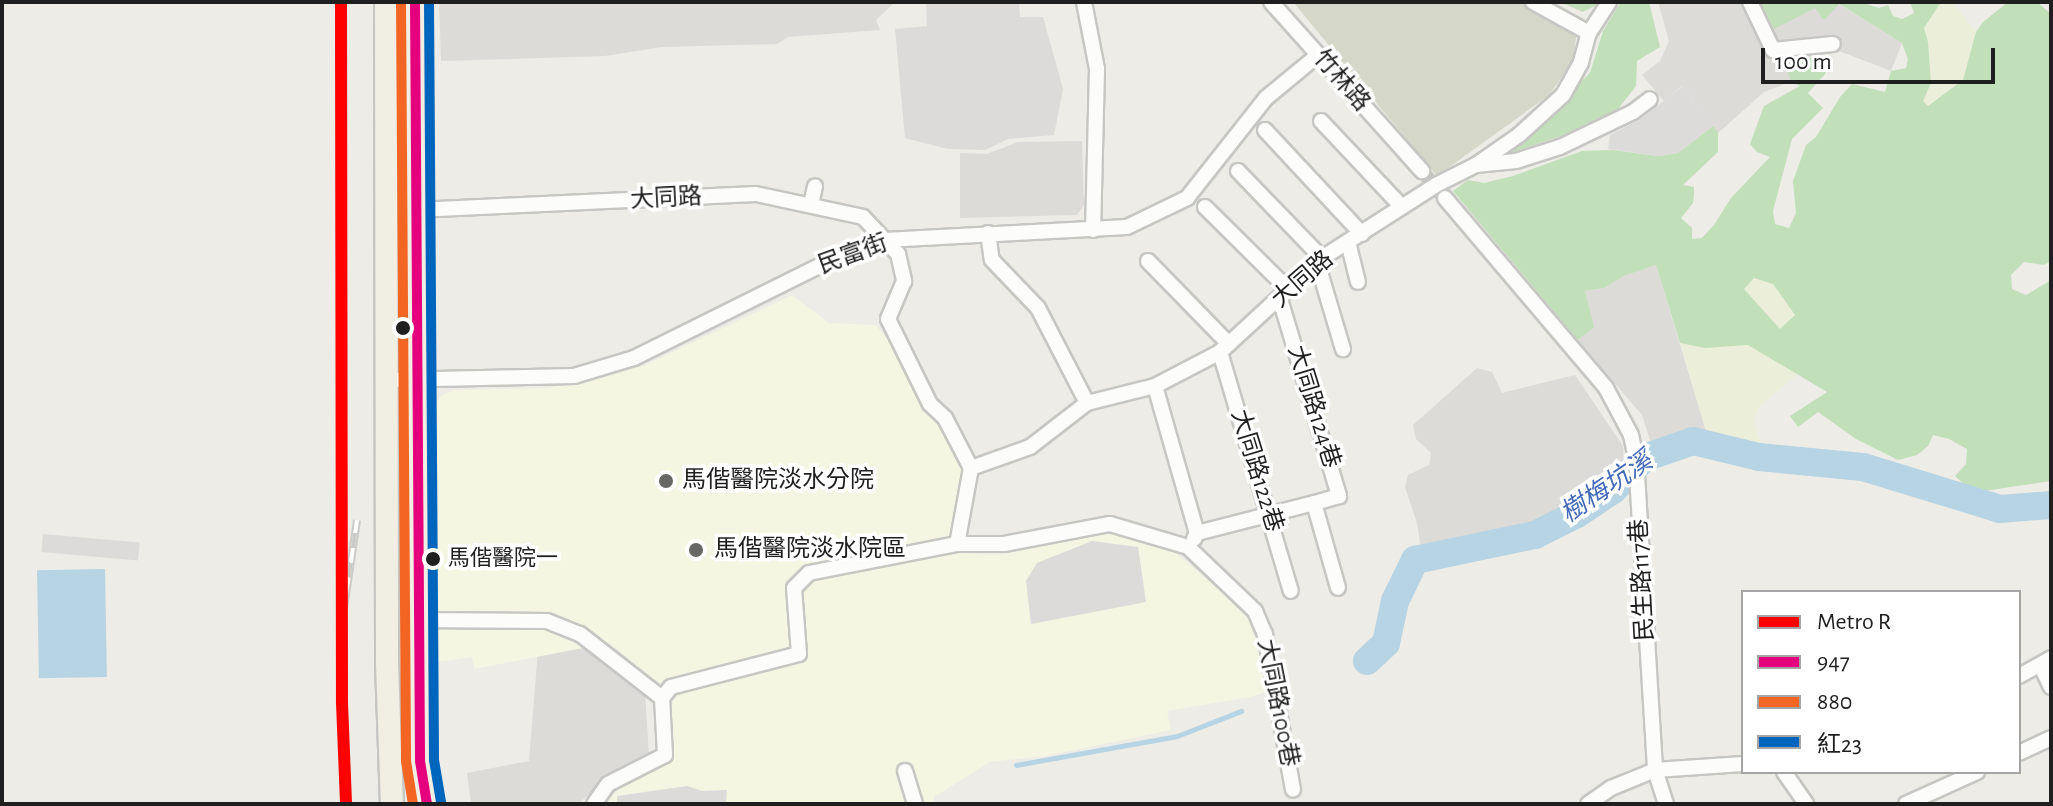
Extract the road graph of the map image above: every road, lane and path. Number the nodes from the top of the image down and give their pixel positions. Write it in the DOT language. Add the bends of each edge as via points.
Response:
graph roads {
  1 [pos="386,2"];
  2 [pos="415,2"];
  3 [pos="1084,2"];
  4 [pos="1271,2"];
  5 [pos="1533,2"];
  6 [pos="1609,2"];
  7 [pos="1750,2"];
  8 [pos="1589,33"];
  9 [pos="1833,44"];
  10 [pos="1318,55"];
  11 [pos="1650,99"];
  12 [pos="1321,121"];
  13 [pos="1265,130"];
  14 [pos="1476,165"];
  15 [pos="1238,171"];
  16 [pos="1421,172"];
  17 [pos="815,186"];
  18 [pos="1443,199"];
  19 [pos="811,205"];
  20 [pos="1205,207"];
  21 [pos="1402,207"];
  22 [pos="416,210"];
  23 [pos="1093,230"];
  24 [pos="988,233"];
  25 [pos="1362,234"];
  26 [pos="885,240"];
  27 [pos="1348,242"];
  28 [pos="1320,260"];
  29 [pos="1148,261"];
  30 [pos="1358,282"];
  31 [pos="1285,294"];
  32 [pos="1225,348"];
  33 [pos="1343,349"];
  34 [pos="388,380"];
  35 [pos="419,380"];
  36 [pos="1155,386"];
  37 [pos="1087,403"];
  38 [pos="971,468"];
  39 [pos="1314,503"];
  40 [pos="1268,512"];
  41 [pos="1197,533"];
  42 [pos="957,544"];
  43 [pos="1188,547"];
  44 [pos="1338,588"];
  45 [pos="1291,591"];
  46 [pos="418,620"];
  47 [pos="2046,662"];
  48 [pos="2021,675"];
  49 [pos="2051,687"];
  50 [pos="662,698"];
  51 [pos="2051,738"];
  52 [pos="2021,752"];
  53 [pos="1741,764"];
  54 [pos="1655,770"];
  55 [pos="905,771"];
  56 [pos="1785,774"];
  57 [pos="1973,774"];
  58 [pos="1293,790"];
  59 [pos="392,804"];
  60 [pos="427,804"];
  61 [pos="594,804"];
  62 [pos="915,804"];
  63 [pos="1588,804"];
  64 [pos="1666,804"];
  65 [pos="1806,804"];
  66 [pos="1906,804"];
  1 -- 34 [label="main road"];
  2 -- 22 [label="main road"];
  3 -- 23 [label="street" via="1097,69"];
  4 -- 10 [label="street, 竹林路"];
  5 -- 8 [label="street"];
  6 -- 8 [label="street, 大同路"];
  7 -- 9 [label="street" via="1773,50"];
  8 -- 14 [label="street, 大同路" via="1563,95"];
  10 -- 16 [label="street, 竹林路"];
  10 -- 23 [label="street, 民富街" via="1266,98 1187,198 1127,227"];
  11 -- 14 [label="street" via="1560,147 1516,161"];
  12 -- 21 [label="street"];
  13 -- 25 [label="street"];
  14 -- 21 [label="street, 大同路"];
  15 -- 28 [label="street"];
  17 -- 19 [label="street"];
  18 -- 54 [label="street, 民生路117巷" via="1606,388 1631,435"];
  19 -- 22 [label="street, 大同路" via="756,194"];
  19 -- 26 [label="street, 大同路" via="863,217"];
  20 -- 31 [label="street"];
  21 -- 25 [label="street, 大同路"];
  22 -- 35 [label="main road"];
  23 -- 24 [label="street, 民富街"];
  24 -- 26 [label="street, 民富街"];
  24 -- 37 [label="street" via="992,260 1038,308"];
  25 -- 27 [label="street, 大同路"];
  26 -- 35 [label="street, 民富街" via="850,251 634,358 574,376"];
  26 -- 38 [label="street, 大同路" via="898,254 904,281 888,319 930,404 945,418"];
  27 -- 28 [label="street, 大同路"];
  27 -- 30 [label="street"];
  28 -- 31 [label="street, 大同路"];
  28 -- 33 [label="street"];
  29 -- 32 [label="street"];
  31 -- 32 [label="street, 大同路"];
  31 -- 39 [label="street, 大同路124巷" via="1339,496"];
  32 -- 36 [label="street, 大同路"];
  32 -- 40 [label="street, 大同路122巷"];
  34 -- 35 [label="street, 民富街"];
  34 -- 59 [label="main road"];
  35 -- 46 [label="main road"];
  36 -- 37 [label="street, 大同路"];
  36 -- 41 [label="street"];
  37 -- 38 [label="street, 大同路" via="1030,447"];
  38 -- 42 [label="street"];
  39 -- 40 [label="street"];
  39 -- 44 [label="street, 大同路124巷"];
  40 -- 41 [label="street"];
  40 -- 45 [label="street, 大同路122巷"];
  41 -- 43 [label="street"];
  42 -- 43 [label="street, 大同路100巷" via="1004,544 1110,524"];
  42 -- 50 [label="street" via="809,573 794,588 799,654 696,677 671,687"];
  43 -- 58 [label="street, 大同路100巷" via="1255,611 1265,634"];
  46 -- 50 [label="street" via="547,621 580,634"];
  46 -- 60 [label="main road" via="420,761"];
  47 -- 48 [label="street"];
  47 -- 49 [label="street"];
  50 -- 61 [label="street" via="665,755 608,784"];
  51 -- 52 [label="street"];
  53 -- 54 [label="street"];
  54 -- 63 [label="street"];
  54 -- 64 [label="street, 民生路117巷"];
  55 -- 62 [label="street"];
  56 -- 65 [label="street"];
  57 -- 66 [label="street"];
}
